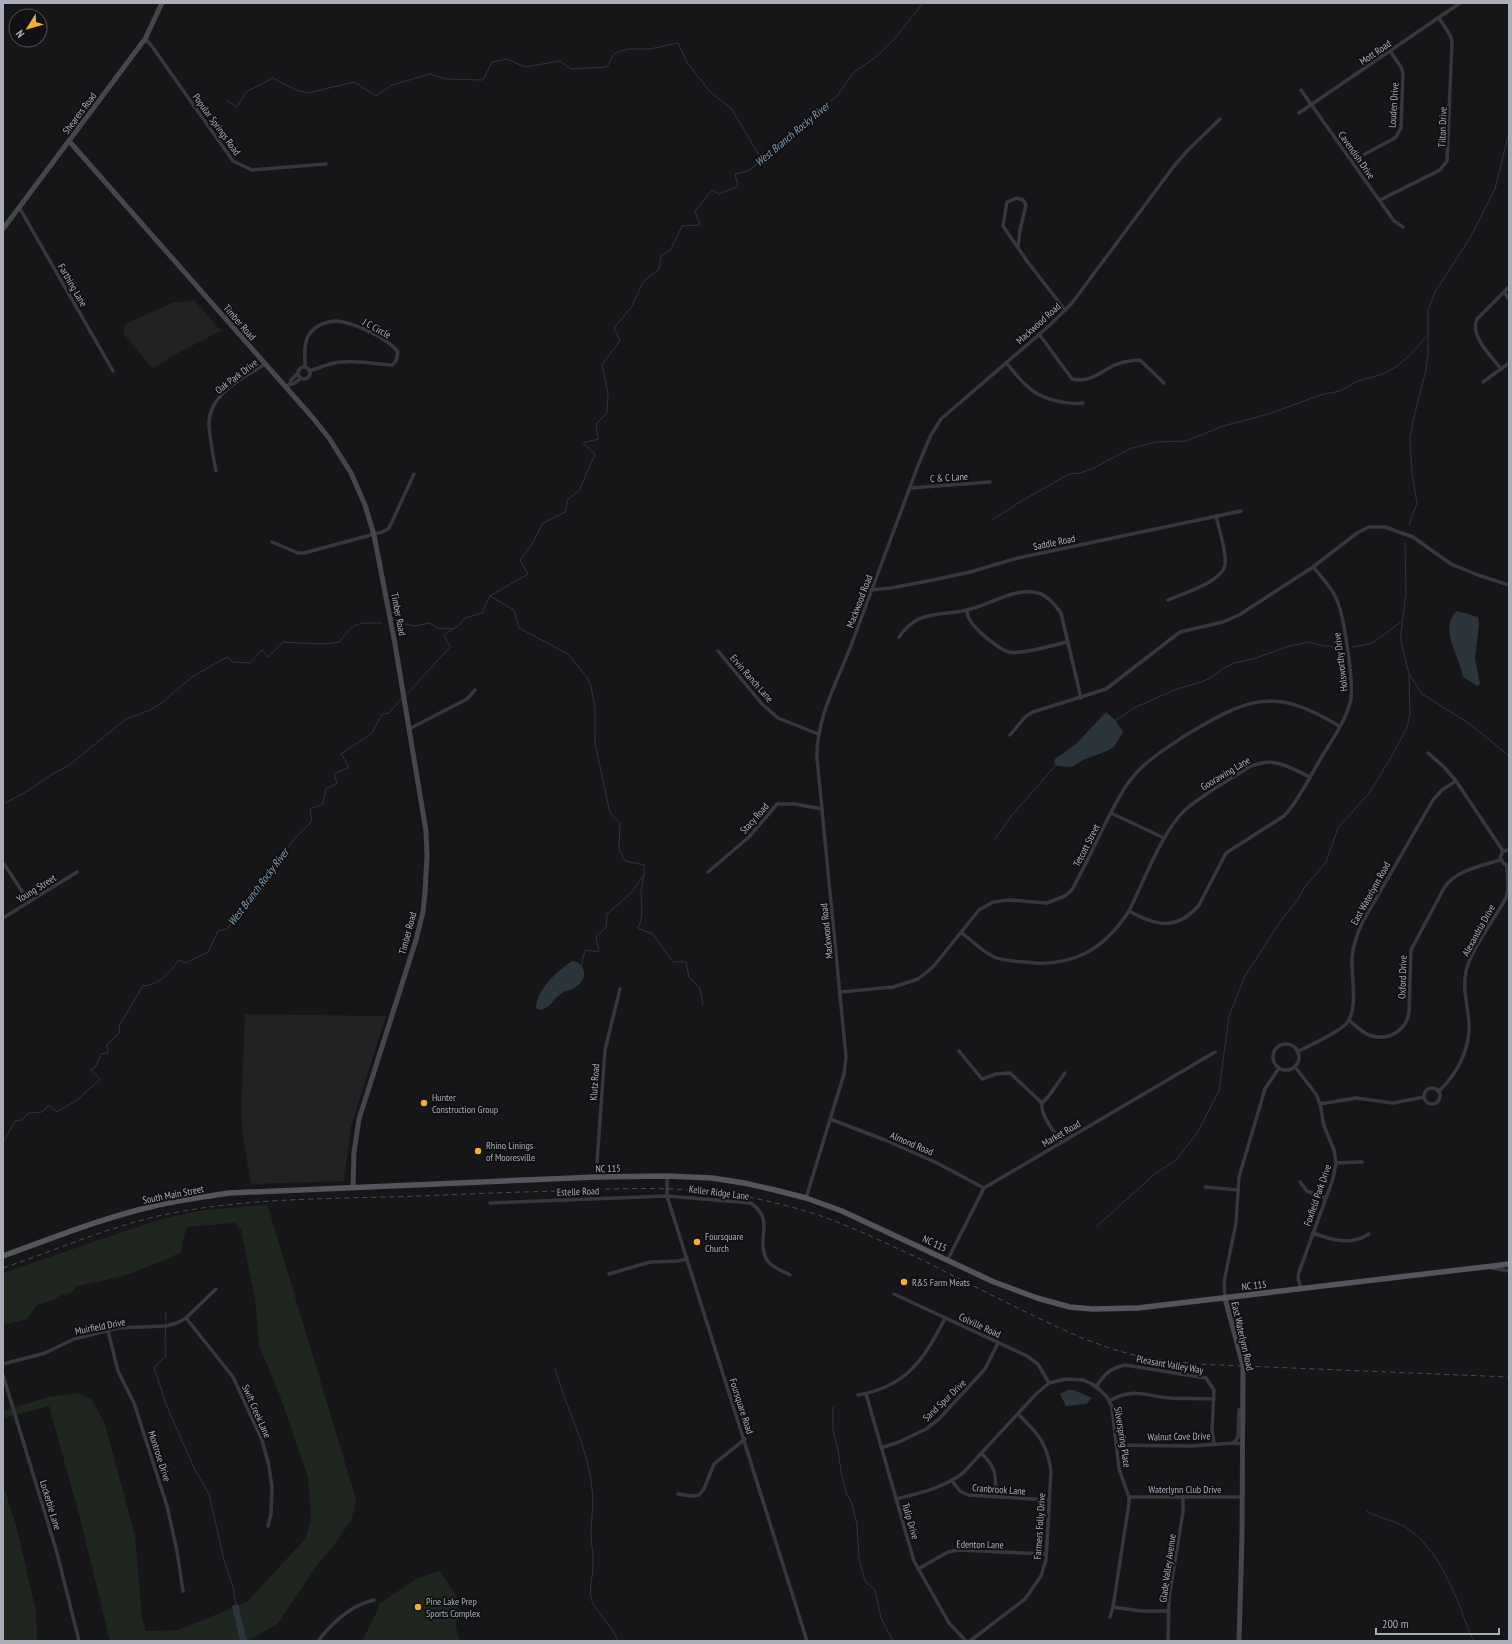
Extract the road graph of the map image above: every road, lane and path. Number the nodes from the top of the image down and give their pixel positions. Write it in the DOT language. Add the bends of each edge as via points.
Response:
graph roads {
  1 [pos="162,3"];
  2 [pos="1460,3"];
  3 [pos="1439,18"];
  4 [pos="145,39"];
  5 [pos="1390,51"];
  6 [pos="1301,90"];
  7 [pos="1311,104"];
  8 [pos="1299,113"];
  9 [pos="1220,119"];
  10 [pos="69,141"];
  11 [pos="1352,161"];
  12 [pos="326,164"];
  13 [pos="1380,200"];
  14 [pos="19,207"];
  15 [pos="1403,227"];
  16 [pos="3,229"];
  17 [pos="1018,248"];
  18 [pos="1509,286"];
  19 [pos="1504,292"];
  20 [pos="1509,298"];
  21 [pos="1065,310"];
  22 [pos="1039,334"];
  23 [pos="1006,363"];
  24 [pos="1509,363"];
  25 [pos="265,364"];
  26 [pos="305,367"];
  27 [pos="1501,369"];
  28 [pos="113,371"];
  29 [pos="309,371"];
  30 [pos="297,374"];
  31 [pos="300,379"];
  32 [pos="1483,382"];
  33 [pos="1164,383"];
  34 [pos="288,385"];
  35 [pos="1083,403"];
  36 [pos="216,471"];
  37 [pos="414,474"];
  38 [pos="990,482"];
  39 [pos="910,488"];
  40 [pos="1241,510"];
  41 [pos="1216,516"];
  42 [pos="374,535"];
  43 [pos="272,542"];
  44 [pos="1313,567"];
  45 [pos="1509,585"];
  46 [pos="871,590"];
  47 [pos="1168,600"];
  48 [pos="967,610"];
  49 [pos="898,637"];
  50 [pos="1067,642"];
  51 [pos="718,651"];
  52 [pos="475,690"];
  53 [pos="1081,698"];
  54 [pos="1339,726"];
  55 [pos="409,729"];
  56 [pos="818,734"];
  57 [pos="1010,735"];
  58 [pos="1428,753"];
  59 [pos="1310,777"];
  60 [pos="1456,781"];
  61 [pos="822,809"];
  62 [pos="1111,813"];
  63 [pos="1164,838"];
  64 [pos="1509,850"];
  65 [pos="1503,851"];
  66 [pos="1500,860"];
  67 [pos="4,864"];
  68 [pos="1508,865"];
  69 [pos="77,872"];
  70 [pos="708,872"];
  71 [pos="29,902"];
  72 [pos="1129,911"];
  73 [pos="3,918"];
  74 [pos="962,933"];
  75 [pos="620,989"];
  76 [pos="841,992"];
  77 [pos="1349,1020"];
  78 [pos="959,1051"];
  79 [pos="1215,1052"];
  80 [pos="1297,1052"];
  81 [pos="1295,1067"];
  82 [pos="1279,1068"];
  83 [pos="1065,1073"];
  84 [pos="1439,1091"];
  85 [pos="1424,1098"];
  86 [pos="1042,1103"];
  87 [pos="1320,1104"];
  88 [pos="830,1119"];
  89 [pos="1061,1143"];
  90 [pos="1336,1162"];
  91 [pos="1362,1162"];
  92 [pos="667,1176"];
  93 [pos="596,1177"];
  94 [pos="1300,1182"];
  95 [pos="353,1187"];
  96 [pos="1205,1187"];
  97 [pos="984,1188"];
  98 [pos="1238,1190"];
  99 [pos="667,1196"];
  100 [pos="806,1198"];
  101 [pos="1326,1198"];
  102 [pos="490,1203"];
  103 [pos="1313,1233"];
  104 [pos="1369,1234"];
  105 [pos="3,1256"];
  106 [pos="687,1259"];
  107 [pos="948,1259"];
  108 [pos="1509,1264"];
  109 [pos="1487,1267"];
  110 [pos="1509,1271"];
  111 [pos="609,1274"];
  112 [pos="790,1275"];
  113 [pos="216,1289"];
  114 [pos="1301,1289"];
  115 [pos="894,1294"];
  116 [pos="1225,1298"];
  117 [pos="186,1318"];
  118 [pos="945,1318"];
  119 [pos="108,1331"];
  120 [pos="998,1343"];
  121 [pos="3,1364"];
  122 [pos="3,1375"];
  123 [pos="1049,1383"];
  124 [pos="1096,1387"];
  125 [pos="866,1394"];
  126 [pos="858,1395"];
  127 [pos="1214,1399"];
  128 [pos="1109,1401"];
  129 [pos="1243,1407"];
  130 [pos="1018,1414"];
  131 [pos="745,1440"];
  132 [pos="1234,1443"];
  133 [pos="1214,1444"];
  134 [pos="1242,1444"];
  135 [pos="1116,1445"];
  136 [pos="881,1448"];
  137 [pos="981,1453"];
  138 [pos="952,1481"];
  139 [pos="678,1494"];
  140 [pos="996,1497"];
  141 [pos="1129,1497"];
  142 [pos="1183,1497"];
  143 [pos="1242,1497"];
  144 [pos="896,1500"];
  145 [pos="1049,1500"];
  146 [pos="268,1526"];
  147 [pos="1046,1554"];
  148 [pos="918,1569"];
  149 [pos="183,1591"];
  150 [pos="374,1600"];
  151 [pos="1113,1607"];
  152 [pos="1169,1611"];
  153 [pos="1110,1618"];
  154 [pos="79,1641"];
  155 [pos="318,1641"];
  156 [pos="807,1641"];
  157 [pos="966,1641"];
  158 [pos="970,1641"];
  159 [pos="1168,1641"];
  160 [pos="1239,1641"];
  1 -- 4 [label="street, Shearers Road"];
  2 -- 3 [label="street, Mott Road"];
  3 -- 5 [label="street, Mott Road"];
  3 -- 13 [label="street, Tilton Drive" via="1450,35 1452,48 1447,161 1440,170"];
  4 -- 10 [label="street, Shearers Road"];
  4 -- 12 [label="street, Popular Springs Road" via="233,161 252,170"];
  5 -- 7 [label="street, Mott Road"];
  5 -- 11 [label="street, Louden Drive" via="1403,74 1401,128 1396,137"];
  6 -- 7 [label="street, Cavendish Drive"];
  7 -- 8 [label="street, Mott Road"];
  7 -- 11 [label="street, Cavendish Drive"];
  9 -- 21 [label="street, Mackwood Road" via="1174,166"];
  10 -- 14 [label="street, Shearers Road"];
  10 -- 25 [label="street, Timber Road"];
  11 -- 13 [label="street, Cavendish Drive"];
  13 -- 15 [label="street, Cavendish Drive" via="1394,221"];
  14 -- 16 [label="street, Shearers Road"];
  14 -- 28 [label="street, Farthing Lane"];
  17 -- 17 [label="street" via="1026,205 1023,200 1017,198 1007,202 1003,226"];
  17 -- 21 [label="street"];
  18 -- 19 [label="street"];
  19 -- 20 [label="street"];
  19 -- 27 [label="street" via="1477,319 1474,331"];
  21 -- 22 [label="street, Mackwood Road"];
  22 -- 23 [label="street, Mackwood Road"];
  22 -- 33 [label="street" via="1072,379 1080,381 1094,378 1116,365 1140,360"];
  23 -- 35 [label="street" via="1027,387 1045,397 1074,404"];
  23 -- 39 [label="street, Mackwood Road" via="941,419 931,435"];
  24 -- 27 [label="street"];
  25 -- 34 [label="street, Timber Road"];
  25 -- 36 [label="street, Oak Park Drive" via="226,391 213,406 209,424"];
  26 -- 29 [label="street"];
  26 -- 29 [label="street, J C Circle" via="307,338 317,326 335,321 377,335 398,352 392,365 339,363"];
  26 -- 30 [label="street" via="300,368"];
  27 -- 32 [label="street"];
  29 -- 31 [label="street, J C Circle" via="308,378"];
  30 -- 31 [label="street"];
  30 -- 34 [label="street"];
  31 -- 34 [label="street, J C Circle"];
  34 -- 42 [label="street, Timber Road" via="340,454 359,489"];
  37 -- 42 [label="street" via="388,529"];
  38 -- 39 [label="street, C & C Lane"];
  39 -- 46 [label="street, Mackwood Road"];
  40 -- 41 [label="street, Saddle Road"];
  41 -- 46 [label="street, Saddle Road" via="1018,558 927,582"];
  41 -- 47 [label="street" via="1225,567 1209,582"];
  42 -- 43 [label="street" via="304,553"];
  42 -- 55 [label="street, Timber Road"];
  44 -- 45 [label="street" via="1357,533 1369,527 1385,527 1413,537 1451,564"];
  44 -- 53 [label="street" via="1239,615 1223,622 1180,632 1106,689"];
  44 -- 54 [label="street, Holsworthy Drive" via="1336,599 1343,624 1352,693"];
  46 -- 56 [label="street, Mackwood Road" via="822,716"];
  48 -- 49 [label="street" via="920,618 907,626"];
  48 -- 50 [label="street" via="967,615 975,627 990,641 1009,652"];
  48 -- 50 [label="street" via="1007,596 1027,592 1040,594 1054,603 1061,613"];
  50 -- 53 [label="street"];
  51 -- 56 [label="street, Ervin Ranch Lane" via="762,704 778,718"];
  52 -- 55 [label="street" via="467,699"];
  53 -- 57 [label="street" via="1033,712"];
  54 -- 59 [label="street, Holsworthy Drive"];
  54 -- 62 [label="street, Tetcott Street" via="1309,709 1285,702 1261,702 1239,706 1162,750 1129,782"];
  55 -- 95 [label="street, Timber Road" via="426,830 424,898 416,940 359,1119 354,1152"];
  56 -- 61 [label="street, Mackwood Road" via="817,758"];
  58 -- 60 [label="street"];
  59 -- 63 [label="street, Goorawing Lane" via="1283,764 1258,763 1193,803 1179,816"];
  59 -- 72 [label="street, Holsworthy Drive" via="1284,816 1226,853 1199,905 1186,917 1172,923 1156,923"];
  60 -- 65 [label="street"];
  60 -- 77 [label="street, East Waterlynn Road" via="1433,800 1362,923 1353,952 1353,1007"];
  61 -- 70 [label="street, Stacy Road" via="777,804 749,837"];
  61 -- 76 [label="street, Mackwood Road"];
  62 -- 63 [label="street"];
  62 -- 74 [label="street, Tetcott Street" via="1072,890 1065,896 1047,903 1010,900 993,902 980,910"];
  63 -- 72 [label="street, Goorawing Lane"];
  64 -- 65 [label="street"];
  65 -- 66 [label="street"];
  66 -- 68 [label="street"];
  66 -- 77 [label="street, Oxford Drive" via="1458,875 1444,888 1411,950 1409,1012 1402,1028 1389,1036 1372,1036"];
  67 -- 71 [label="street"];
  68 -- 84 [label="street, Alexandria Drive" via="1506,898 1472,955 1466,973 1469,1028 1467,1046 1459,1067"];
  69 -- 71 [label="street, Young Street"];
  71 -- 73 [label="street, Young Street"];
  72 -- 74 [label="street, Goorawing Lane" via="1114,933 1098,947 1078,957 1056,963 1001,960"];
  74 -- 76 [label="street, Tetcott Street" via="933,967 918,979 893,987"];
  75 -- 93 [label="street, Klutz Road" via="605,1050"];
  76 -- 88 [label="street, Mackwood Road" via="846,1057 844,1074"];
  77 -- 80 [label="street" via="1341,1028"];
  78 -- 86 [label="street" via="982,1079 1010,1073"];
  79 -- 89 [label="street, Market Road"];
  80 -- 81 [label="street" via="1298,1062"];
  80 -- 82 [label="street" via="1294,1047 1288,1045 1278,1047 1274,1051 1273,1059"];
  81 -- 82 [label="street" via="1286,1070"];
  81 -- 87 [label="street, Foxfield Park Drive" via="1313,1089"];
  82 -- 98 [label="street, East Waterlynn Road" via="1265,1088 1239,1177"];
  83 -- 86 [label="street"];
  84 -- 85 [label="street" via="1429,1088"];
  84 -- 85 [label="street" via="1440,1099 1434,1104 1429,1104"];
  85 -- 87 [label="street" via="1393,1103 1356,1098"];
  86 -- 89 [label="street" via="1041,1108"];
  87 -- 90 [label="street, Foxfield Park Drive"];
  88 -- 97 [label="street, Almond Road" via="937,1163"];
  88 -- 100 [label="street, Mackwood Road"];
  89 -- 97 [label="street, Market Road"];
  90 -- 91 [label="street"];
  90 -- 101 [label="street, Foxfield Park Drive"];
  92 -- 93 [label="main road, NC 115 / NC 115"];
  92 -- 99 [label="street, Foursquare Road"];
  92 -- 100 [label="main road, NC 115 / NC 115" via="712,1178 744,1183"];
  93 -- 95 [label="main road, NC 115 / NC 115"];
  94 -- 101 [label="street" via="1307,1191"];
  95 -- 105 [label="main road, South Main Street / NC 115" via="245,1192 191,1198 117,1215"];
  96 -- 98 [label="street"];
  97 -- 107 [label="street"];
  98 -- 116 [label="street, East Waterlynn Road" via="1236,1224 1225,1278"];
  99 -- 102 [label="street, Estelle Road"];
  99 -- 106 [label="street, Foursquare Road"];
  99 -- 112 [label="street, Keller Ridge Lane" via="751,1203 757,1207 764,1221 765,1256 772,1265"];
  100 -- 107 [label="main road, NC 115 / NC 115" via="846,1212"];
  101 -- 103 [label="street, Foxfield Park Drive"];
  103 -- 104 [label="street" via="1346,1241"];
  103 -- 114 [label="street, Foxfield Park Drive" via="1299,1272"];
  106 -- 111 [label="street" via="650,1262"];
  106 -- 131 [label="street, Foursquare Road"];
  107 -- 116 [label="main road, NC 115 / NC 115" via="1011,1289 1070,1307 1115,1310"];
  108 -- 109 [label="main road, NC 115 / NC 115"];
  109 -- 110 [label="street"];
  109 -- 114 [label="main road, NC 115 / NC 115"];
  113 -- 117 [label="street, Muirfield Drive"];
  114 -- 116 [label="main road, NC 115 / NC 115"];
  115 -- 118 [label="street, Colville Road"];
  116 -- 129 [label="street, East Waterlynn Road" via="1242,1366"];
  117 -- 119 [label="street, Muirfield Drive" via="177,1324 166,1326"];
  117 -- 146 [label="street, Swift Creek Lane" via="233,1377 262,1440 272,1488"];
  118 -- 120 [label="street, Colville Road"];
  118 -- 125 [label="street" via="930,1348 904,1376 886,1387"];
  119 -- 121 [label="street, Muirfield Drive" via="68,1341 39,1356"];
  119 -- 149 [label="street, Montrose Drive" via="118,1371 132,1398 167,1506"];
  120 -- 123 [label="street, Colville Road" via="1032,1359 1038,1364"];
  120 -- 136 [label="street, Sand Spur Drive" via="986,1369 938,1419 926,1429"];
  122 -- 154 [label="street, Lockerbie Lane" via="57,1553"];
  123 -- 124 [label="street, Silverspring Place" via="1073,1379 1083,1380"];
  123 -- 130 [label="street"];
  124 -- 127 [label="street, Pleasant Valley Way" via="1109,1370 1125,1365 1206,1378 1214,1390"];
  124 -- 128 [label="street, Silverspring Place"];
  125 -- 126 [label="street"];
  125 -- 136 [label="street, Tulip Drive"];
  127 -- 128 [label="street" via="1170,1398 1132,1392"];
  127 -- 133 [label="street, Pleasant Valley Way"];
  128 -- 135 [label="street, Silverspring Place" via="1113,1413"];
  129 -- 132 [label="street" via="1239,1410 1238,1437"];
  129 -- 134 [label="street, East Waterlynn Road"];
  130 -- 137 [label="street"];
  130 -- 145 [label="street, Farmers Folly Drive" via="1042,1440 1049,1458"];
  131 -- 139 [label="street" via="714,1464 699,1495"];
  131 -- 156 [label="street, Foursquare Road"];
  132 -- 133 [label="street, Walnut Cove Drive"];
  132 -- 134 [label="street, Walnut Cove Drive"];
  133 -- 135 [label="street, Walnut Cove Drive"];
  134 -- 143 [label="street, East Waterlynn Road"];
  135 -- 141 [label="street, Silverspring Place" via="1119,1469"];
  136 -- 144 [label="street, Tulip Drive"];
  137 -- 138 [label="street"];
  137 -- 140 [label="street" via="994,1468"];
  138 -- 140 [label="street, Cranbrook Lane" via="960,1491 968,1495"];
  138 -- 144 [label="street"];
  140 -- 145 [label="street, Cranbrook Lane"];
  141 -- 142 [label="street, Waterlynn Club Drive"];
  141 -- 151 [label="street, Silverspring Place"];
  142 -- 143 [label="street, Waterlynn Club Drive"];
  142 -- 152 [label="street, Glade Valley Avenue"];
  143 -- 160 [label="street, East Waterlynn Road"];
  144 -- 148 [label="street, Tulip Drive"];
  145 -- 147 [label="street, Farmers Folly Drive"];
  147 -- 148 [label="street, Edenton Lane" via="958,1550 948,1552"];
  147 -- 158 [label="street, Farmers Folly Drive" via="1041,1576 1025,1599"];
  148 -- 157 [label="street, Tulip Drive" via="949,1623"];
  150 -- 155 [label="street" via="361,1604 347,1613 332,1624"];
  151 -- 152 [label="street"];
  151 -- 153 [label="street, Silverspring Place"];
  152 -- 159 [label="street, Glade Valley Avenue"];
}
